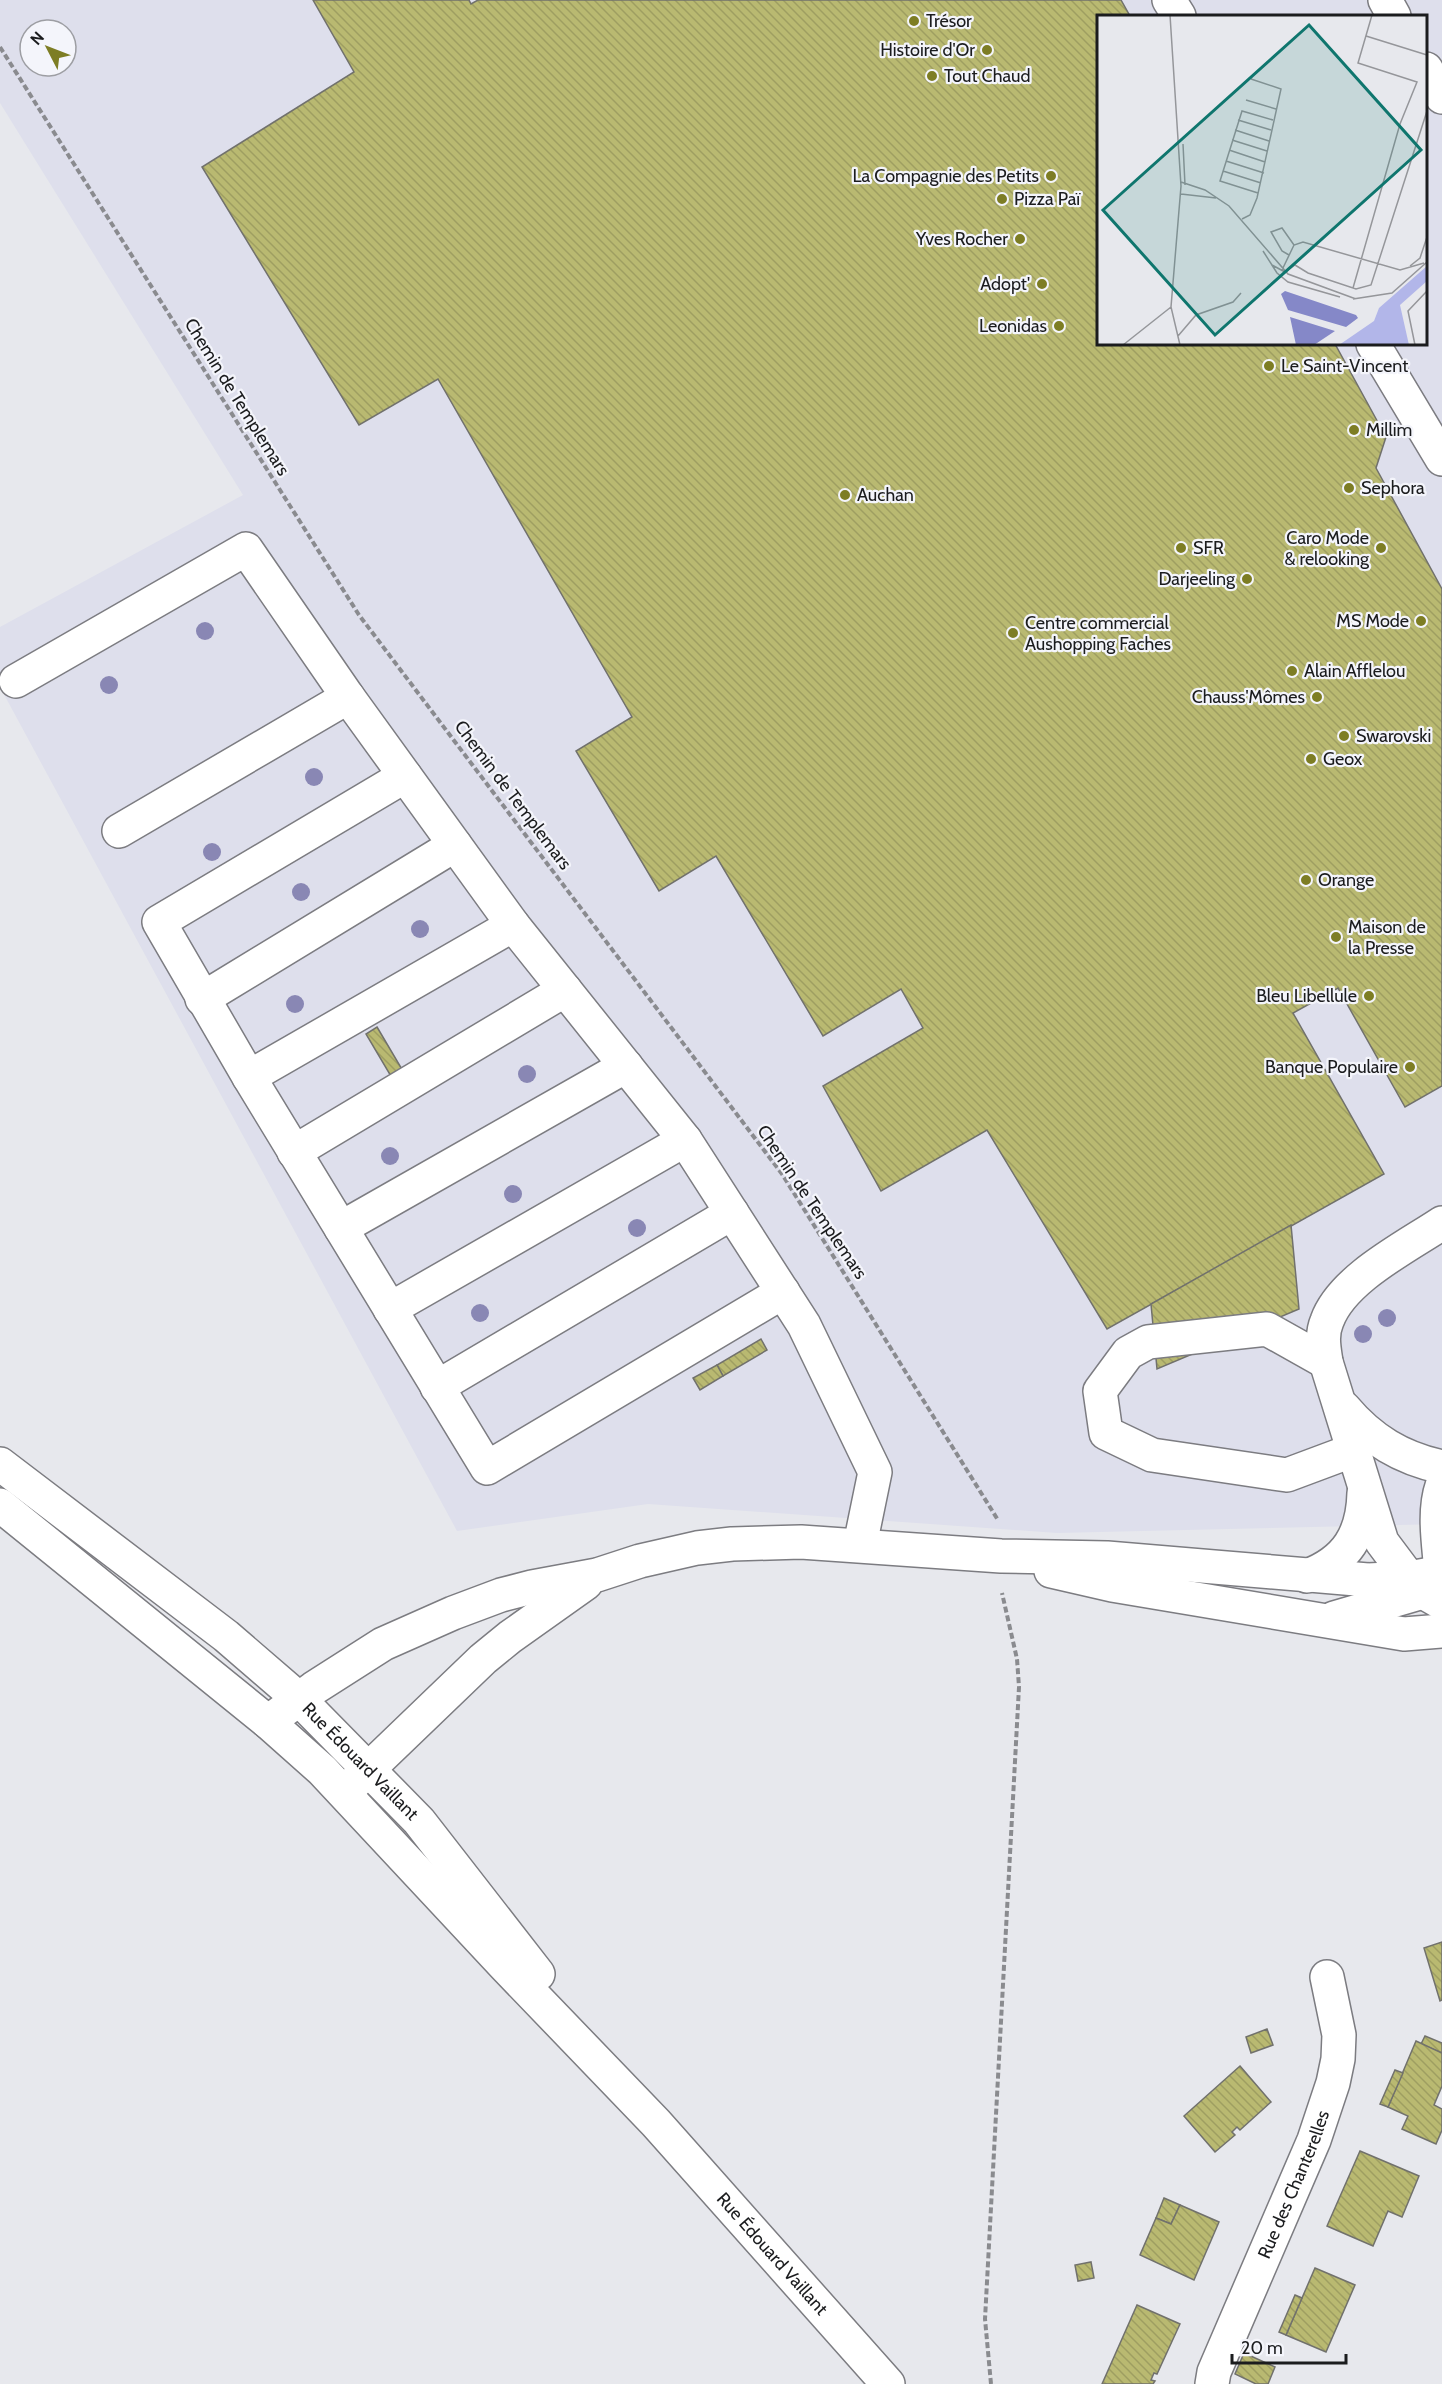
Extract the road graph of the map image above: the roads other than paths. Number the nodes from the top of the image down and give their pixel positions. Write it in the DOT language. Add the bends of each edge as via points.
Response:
graph roads {
  1 [pos="1169,0"];
  2 [pos="1385,0"];
  3 [pos="1178,15"];
  4 [pos="1393,15"];
  5 [pos="1427,72"];
  6 [pos="1442,97"];
  7 [pos="1374,345"];
  8 [pos="1442,459"];
  9 [pos="16,681"];
  10 [pos="348,697"];
  11 [pos="405,776"];
  12 [pos="119,831"];
  13 [pos="455,845"];
  14 [pos="513,925"];
  15 [pos="565,990"];
  16 [pos="202,999"];
  17 [pos="626,1066"];
  18 [pos="249,1077"];
  19 [pos="685,1140"];
  20 [pos="294,1152"];
  21 [pos="732,1213"];
  22 [pos="1442,1223"];
  23 [pos="341,1228"];
  24 [pos="783,1292"];
  25 [pos="390,1309"];
  26 [pos="1326,1362"];
  27 [pos="437,1387"];
  28 [pos="1339,1402"];
  29 [pos="1354,1450"];
  30 [pos="0,1464"];
  31 [pos="1442,1467"];
  32 [pos="1365,1483"];
  33 [pos="1442,1486"];
  34 [pos="0,1505"];
  35 [pos="860,1545"];
  36 [pos="1001,1556"];
  37 [pos="597,1575"];
  38 [pos="1307,1576"];
  39 [pos="1431,1583"];
  40 [pos="1327,1620"];
  41 [pos="1442,1631"];
  42 [pos="299,1700"];
  43 [pos="268,1722"];
  44 [pos="368,1769"];
  45 [pos="344,1792"];
  46 [pos="1327,1977"];
  47 [pos="657,2123"];
  48 [pos="888,2384"];
  49 [pos="1212,2384"];
  1 -- 3 [label="street"];
  2 -- 4 [label="street"];
  5 -- 6 [label="street"];
  7 -- 8 [label="street"];
  9 -- 10 [label="street" via="246,549"];
  10 -- 11 [label="street"];
  10 -- 12 [label="street"];
  11 -- 13 [label="street"];
  11 -- 16 [label="street" via="159,922"];
  13 -- 14 [label="street"];
  13 -- 16 [label="street"];
  14 -- 15 [label="street"];
  14 -- 18 [label="street"];
  15 -- 17 [label="street"];
  15 -- 20 [label="street"];
  16 -- 18 [label="street"];
  17 -- 19 [label="street"];
  17 -- 23 [label="street"];
  18 -- 20 [label="street"];
  19 -- 21 [label="street"];
  19 -- 25 [label="street"];
  20 -- 23 [label="street"];
  21 -- 24 [label="street"];
  21 -- 27 [label="street"];
  22 -- 26 [label="street" via="1350,1287 1327,1320 1322,1340"];
  23 -- 25 [label="street"];
  24 -- 27 [label="street" via="487,1468"];
  24 -- 35 [label="street" via="804,1325 875,1472"];
  25 -- 27 [label="street"];
  26 -- 28 [label="street"];
  26 -- 29 [label="street" via="1267,1329 1148,1342 1128,1353 1100,1391 1106,1433 1152,1455 1287,1475"];
  28 -- 29 [label="street"];
  28 -- 31 [label="street" via="1370,1436 1388,1449"];
  29 -- 32 [label="street"];
  30 -- 42 [label="street, Rue Édouard Vaillant" via="226,1636"];
  32 -- 38 [label="street" via="1364,1513 1357,1535 1343,1555"];
  32 -- 39 [label="street" via="1382,1542"];
  33 -- 39 [label="street"];
  34 -- 43 [label="street, Rue Édouard Vaillant"];
  35 -- 36 [label="street"];
  35 -- 37 [label="street" via="801,1542 697,1548"];
  36 -- 38 [label="street" via="1107,1558"];
  36 -- 40 [label="street" via="1112,1584"];
  37 -- 42 [label="street" via="501,1595 453,1613 383,1644"];
  37 -- 44 [label="street" via="483,1659"];
  38 -- 39 [label="street"];
  39 -- 40 [label="street"];
  40 -- 41 [label="street" via="1404,1634"];
  42 -- 43 [label="street"];
  42 -- 44 [label="street, Rue Édouard Vaillant"];
  43 -- 45 [label="street, Rue Édouard Vaillant"];
  44 -- 45 [label="street"];
  44 -- 47 [label="street, Rue Édouard Vaillant" via="451,1860"];
  45 -- 47 [label="street, Rue Édouard Vaillant"];
  46 -- 49 [label="street, Rue des Chanterelles" via="1339,2035 1338,2060 1328,2100"];
  47 -- 48 [label="street, Rue Édouard Vaillant"];
}
